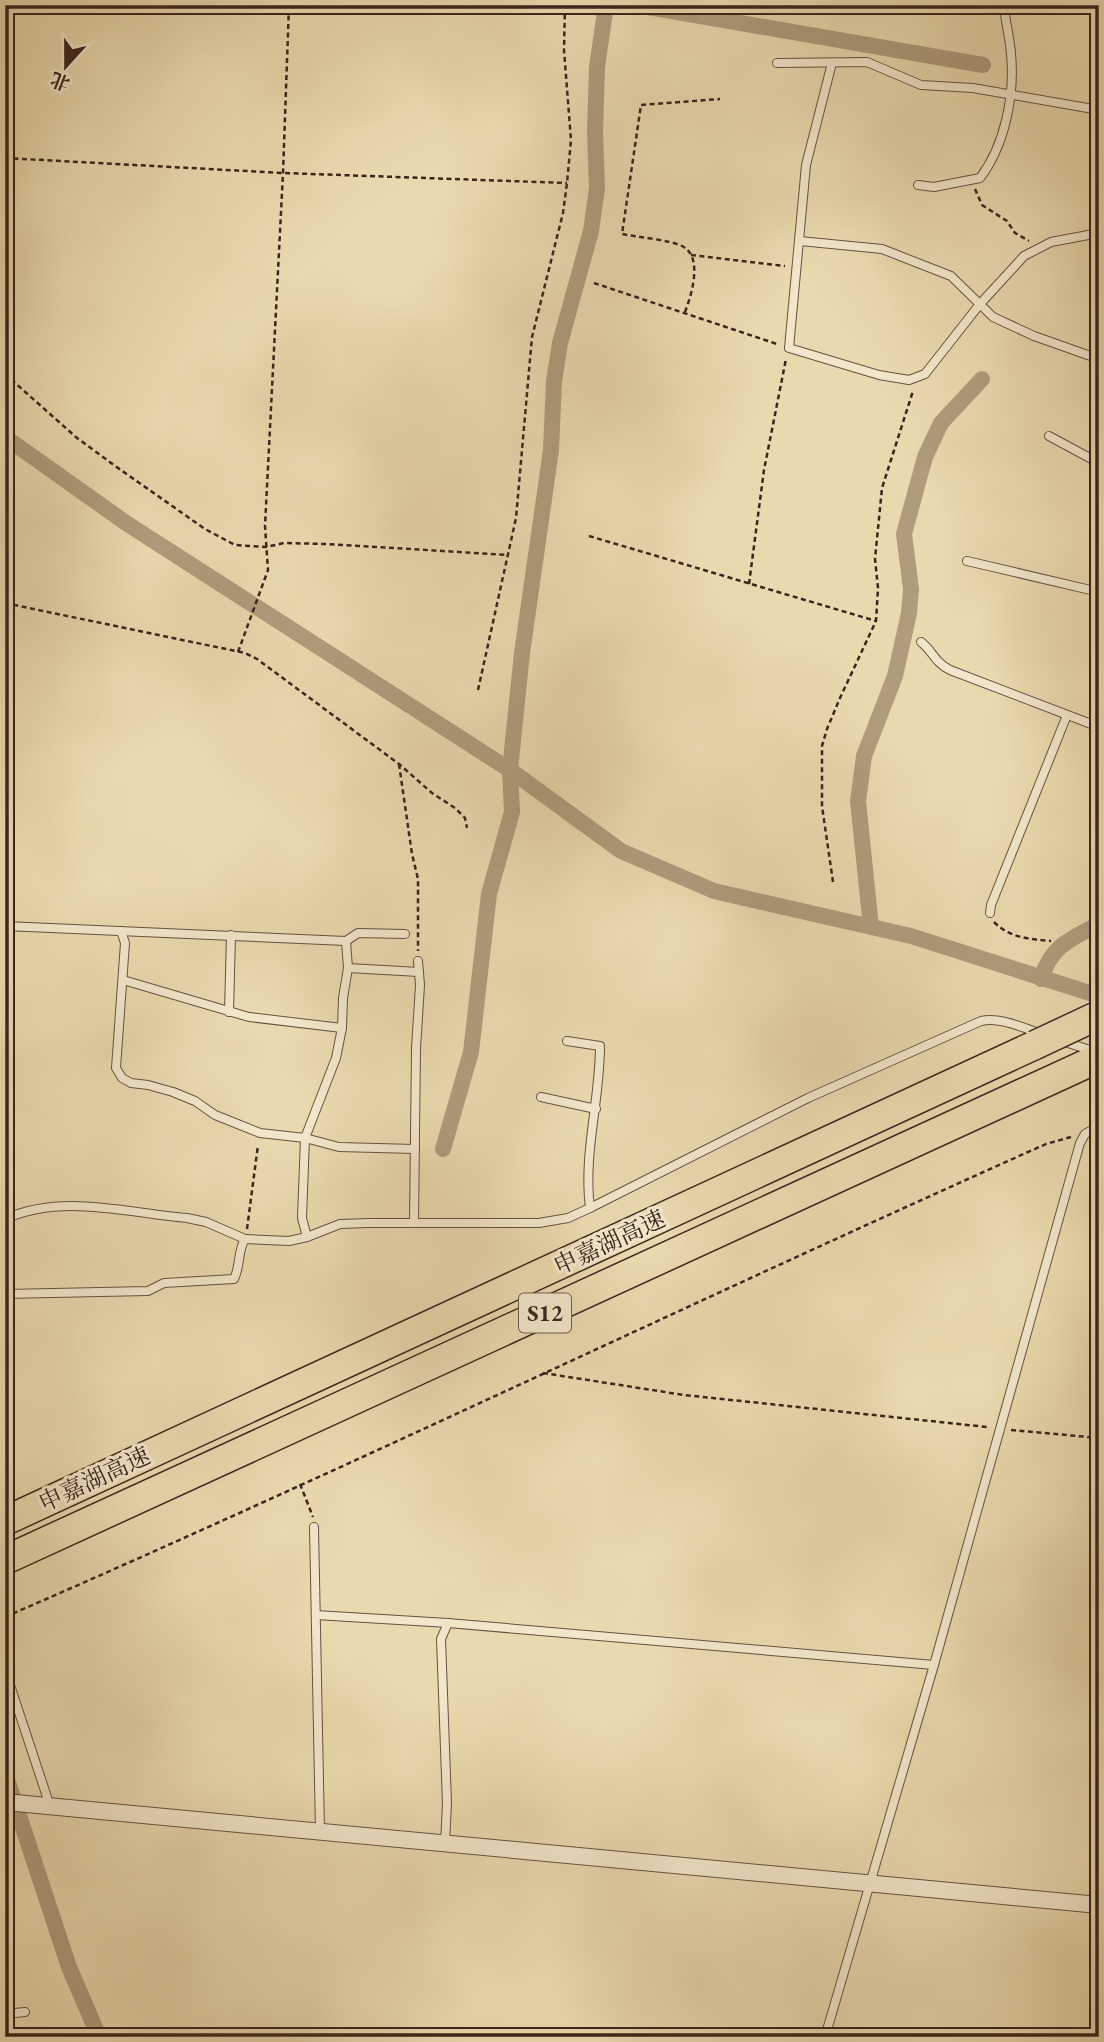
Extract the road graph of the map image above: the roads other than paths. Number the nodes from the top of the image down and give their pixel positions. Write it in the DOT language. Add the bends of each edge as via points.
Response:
graph roads {
  1 [pos="1004,5"];
  2 [pos="777,63"];
  3 [pos="832,63"];
  4 [pos="1012,93"];
  5 [pos="1099,110"];
  6 [pos="918,185"];
  7 [pos="1099,233"];
  8 [pos="800,241"];
  9 [pos="981,304"];
  10 [pos="1099,359"];
  11 [pos="1049,436"];
  12 [pos="1099,463"];
  13 [pos="967,561"];
  14 [pos="1099,592"];
  15 [pos="921,642"];
  16 [pos="1067,715"];
  17 [pos="1099,727"];
  18 [pos="990,913"];
  19 [pos="5,926"];
  20 [pos="121,932"];
  21 [pos="405,934"];
  22 [pos="231,935"];
  23 [pos="346,941"];
  24 [pos="418,961"];
  25 [pos="348,968"];
  26 [pos="419,972"];
  27 [pos="122,980"];
  28 [pos="229,1012"];
  29 [pos="1099,1015"];
  30 [pos="342,1028"];
  31 [pos="567,1041"];
  32 [pos="1094,1059"];
  33 [pos="541,1097"];
  34 [pos="596,1110"];
  35 [pos="1099,1126"];
  36 [pos="306,1139"];
  37 [pos="415,1149"];
  38 [pos="590,1208"];
  39 [pos="5,1219"];
  40 [pos="414,1223"];
  41 [pos="307,1237"];
  42 [pos="245,1239"];
  43 [pos="5,1294"];
  44 [pos="5,1521"];
  45 [pos="314,1527"];
  46 [pos="5,1560"];
  47 [pos="316,1615"];
  48 [pos="448,1623"];
  49 [pos="934,1665"];
  50 [pos="5,1670"];
  51 [pos="5,1802"];
  52 [pos="43,1805"];
  53 [pos="320,1832"];
  54 [pos="445,1844"];
  55 [pos="871,1883"];
  56 [pos="1099,1905"];
  57 [pos="24,2011"];
  58 [pos="5,2014"];
  59 [pos="825,2037"];
  1 -- 4 [label="lane"];
  2 -- 3 [label="lane"];
  3 -- 4 [label="lane" via="867,62 921,85"];
  3 -- 8 [label="lane" via="806,165"];
  4 -- 5 [label="lane"];
  4 -- 6 [label="lane" via="991,164 980,178 934,187"];
  7 -- 9 [label="lane" via="1051,242 1024,256"];
  8 -- 9 [label="lane" via="882,249 951,276"];
  8 -- 9 [label="lane" via="789,348 909,380 925,374"];
  9 -- 10 [label="lane" via="993,317"];
  11 -- 12 [label="lane"];
  13 -- 14 [label="lane"];
  15 -- 16 [label="lane" via="939,665"];
  16 -- 17 [label="lane"];
  16 -- 18 [label="lane"];
  19 -- 20 [label="lane"];
  20 -- 22 [label="lane"];
  20 -- 27 [label="lane" via="125,943"];
  21 -- 23 [label="lane" via="358,933"];
  22 -- 23 [label="lane"];
  22 -- 28 [label="lane"];
  23 -- 25 [label="lane"];
  24 -- 26 [label="lane"];
  25 -- 26 [label="lane"];
  25 -- 30 [label="lane"];
  26 -- 37 [label="lane"];
  27 -- 28 [label="lane"];
  27 -- 36 [label="lane" via="116,1068 122,1079 173,1092 260,1133"];
  28 -- 30 [label="lane"];
  29 -- 44 [label="highway, 申嘉湖高速 / S12, bridge"];
  30 -- 36 [label="lane" via="336,1058"];
  31 -- 34 [label="lane" via="600,1045"];
  32 -- 38 [label="lane" via="1004,1021 981,1021 808,1098"];
  32 -- 46 [label="highway, 申嘉湖高速 / S12"];
  33 -- 34 [label="lane"];
  34 -- 38 [label="lane" via="589,1160"];
  35 -- 49 [label="lane" via="1080,1143"];
  36 -- 37 [label="lane" via="339,1147"];
  36 -- 41 [label="lane" via="302,1219"];
  37 -- 40 [label="lane"];
  38 -- 40 [label="lane" via="539,1223"];
  39 -- 42 [label="lane" via="23,1211 67,1205 187,1218"];
  40 -- 41 [label="lane" via="340,1224"];
  41 -- 42 [label="lane"];
  42 -- 43 [label="lane" via="234,1279 164,1283 148,1291"];
  45 -- 47 [label="lane"];
  47 -- 48 [label="lane"];
  47 -- 53 [label="lane"];
  48 -- 49 [label="lane"];
  48 -- 54 [label="lane" via="440,1639"];
  49 -- 55 [label="lane"];
  50 -- 52 [label="lane"];
  51 -- 52 [label="street"];
  52 -- 53 [label="street"];
  53 -- 54 [label="street"];
  54 -- 55 [label="street"];
  55 -- 56 [label="street"];
  55 -- 59 [label="lane"];
  57 -- 58 [label="lane"];
}
